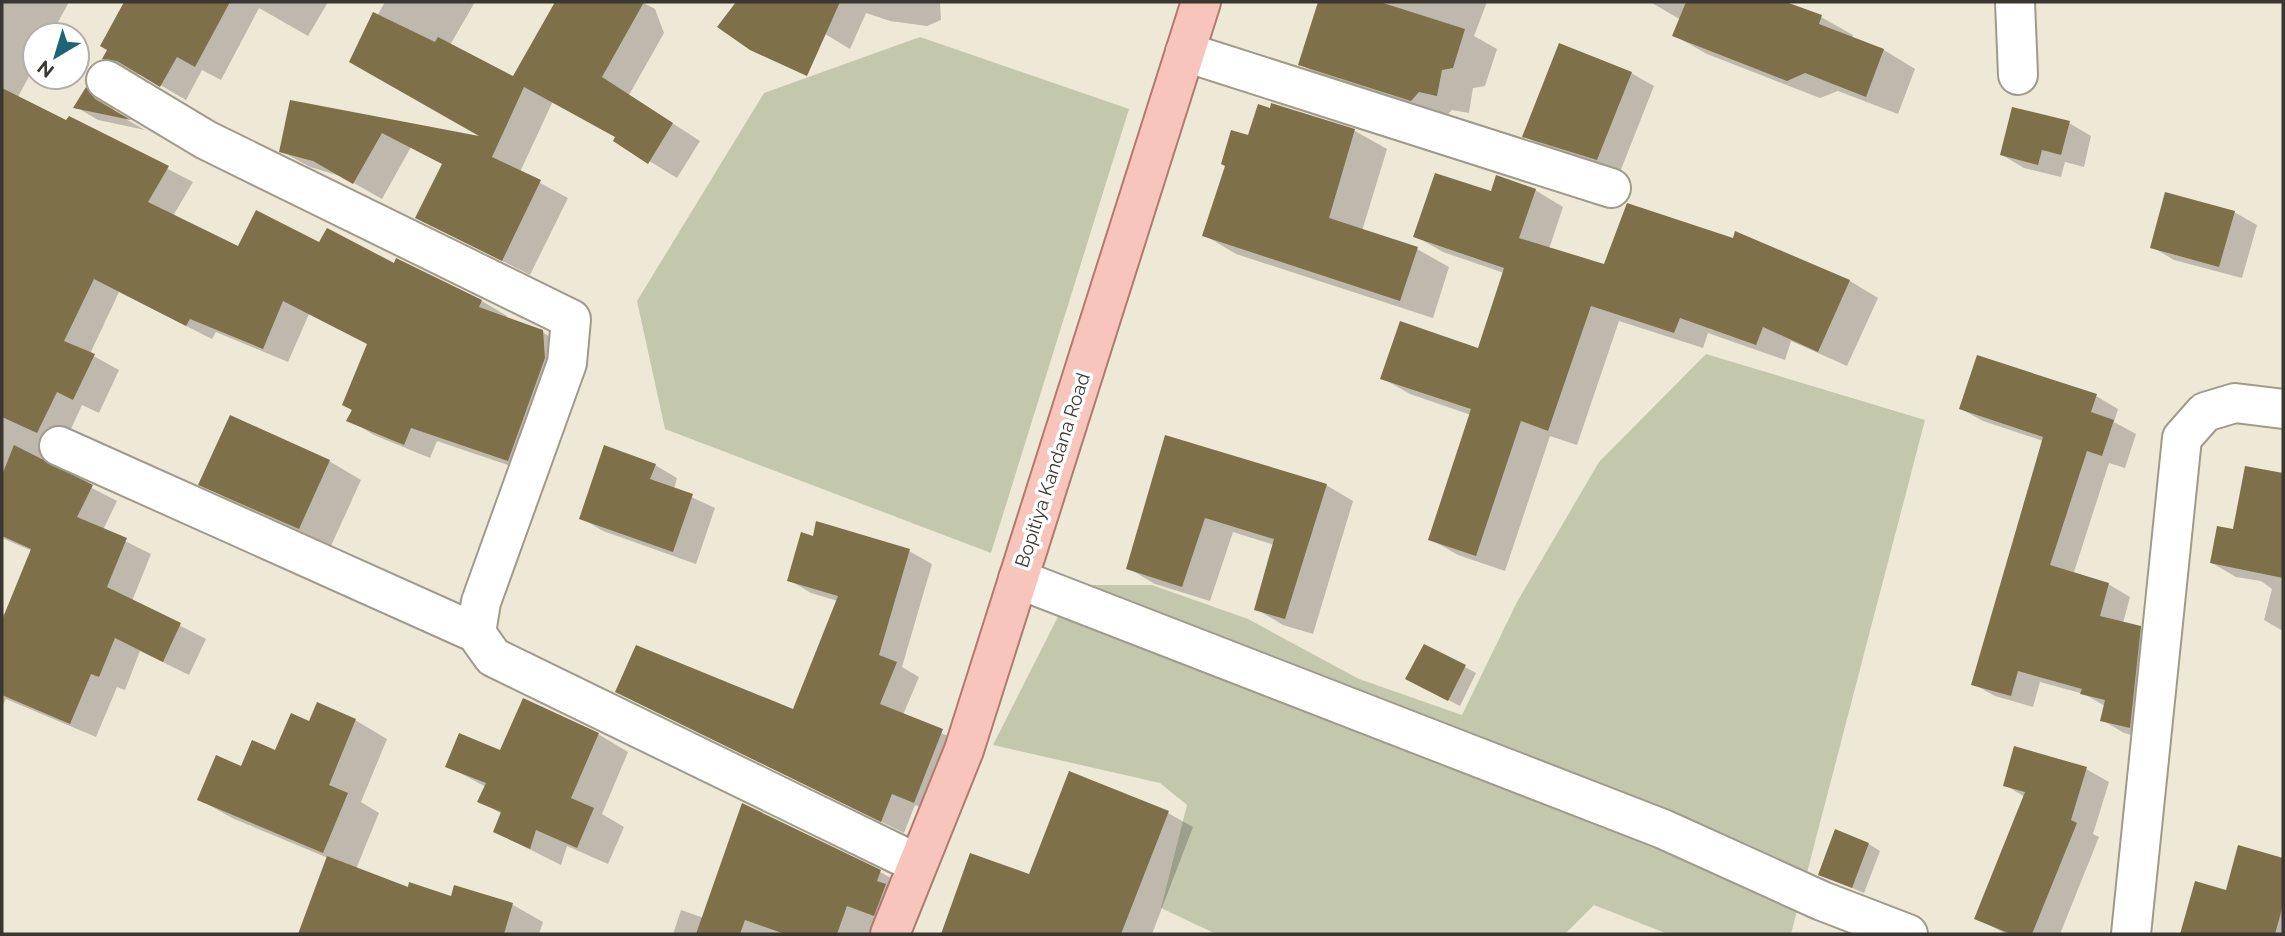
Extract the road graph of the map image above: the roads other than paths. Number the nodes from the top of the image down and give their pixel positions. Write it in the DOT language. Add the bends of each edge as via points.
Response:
graph roads {
  1 [pos="1201,2"];
  2 [pos="2015,2"];
  3 [pos="1185,52"];
  4 [pos="2018,75"];
  5 [pos="106,80"];
  6 [pos="1611,188"];
  7 [pos="2283,409"];
  8 [pos="58,446"];
  9 [pos="1018,579"];
  10 [pos="476,633"];
  11 [pos="916,863"];
  12 [pos="890,934"];
  13 [pos="1908,934"];
  14 [pos="2131,934"];
  1 -- 3 [label="main road, Bopitiya Kandana Road"];
  2 -- 4 [label="street"];
  3 -- 6 [label="street"];
  3 -- 9 [label="main road, Bopitiya Kandana Road"];
  5 -- 10 [label="street" via="206,140 571,319 567,363 481,602"];
  7 -- 14 [label="street" via="2235,402 2205,412 2182,438"];
  8 -- 10 [label="street"];
  9 -- 11 [label="main road, Bopitiya Kandana Road" via="964,750"];
  9 -- 13 [label="street" via="1663,829 1822,901"];
  10 -- 11 [label="street" via="493,657"];
  11 -- 12 [label="main road, Bopitiya Kandana Road"];
}
